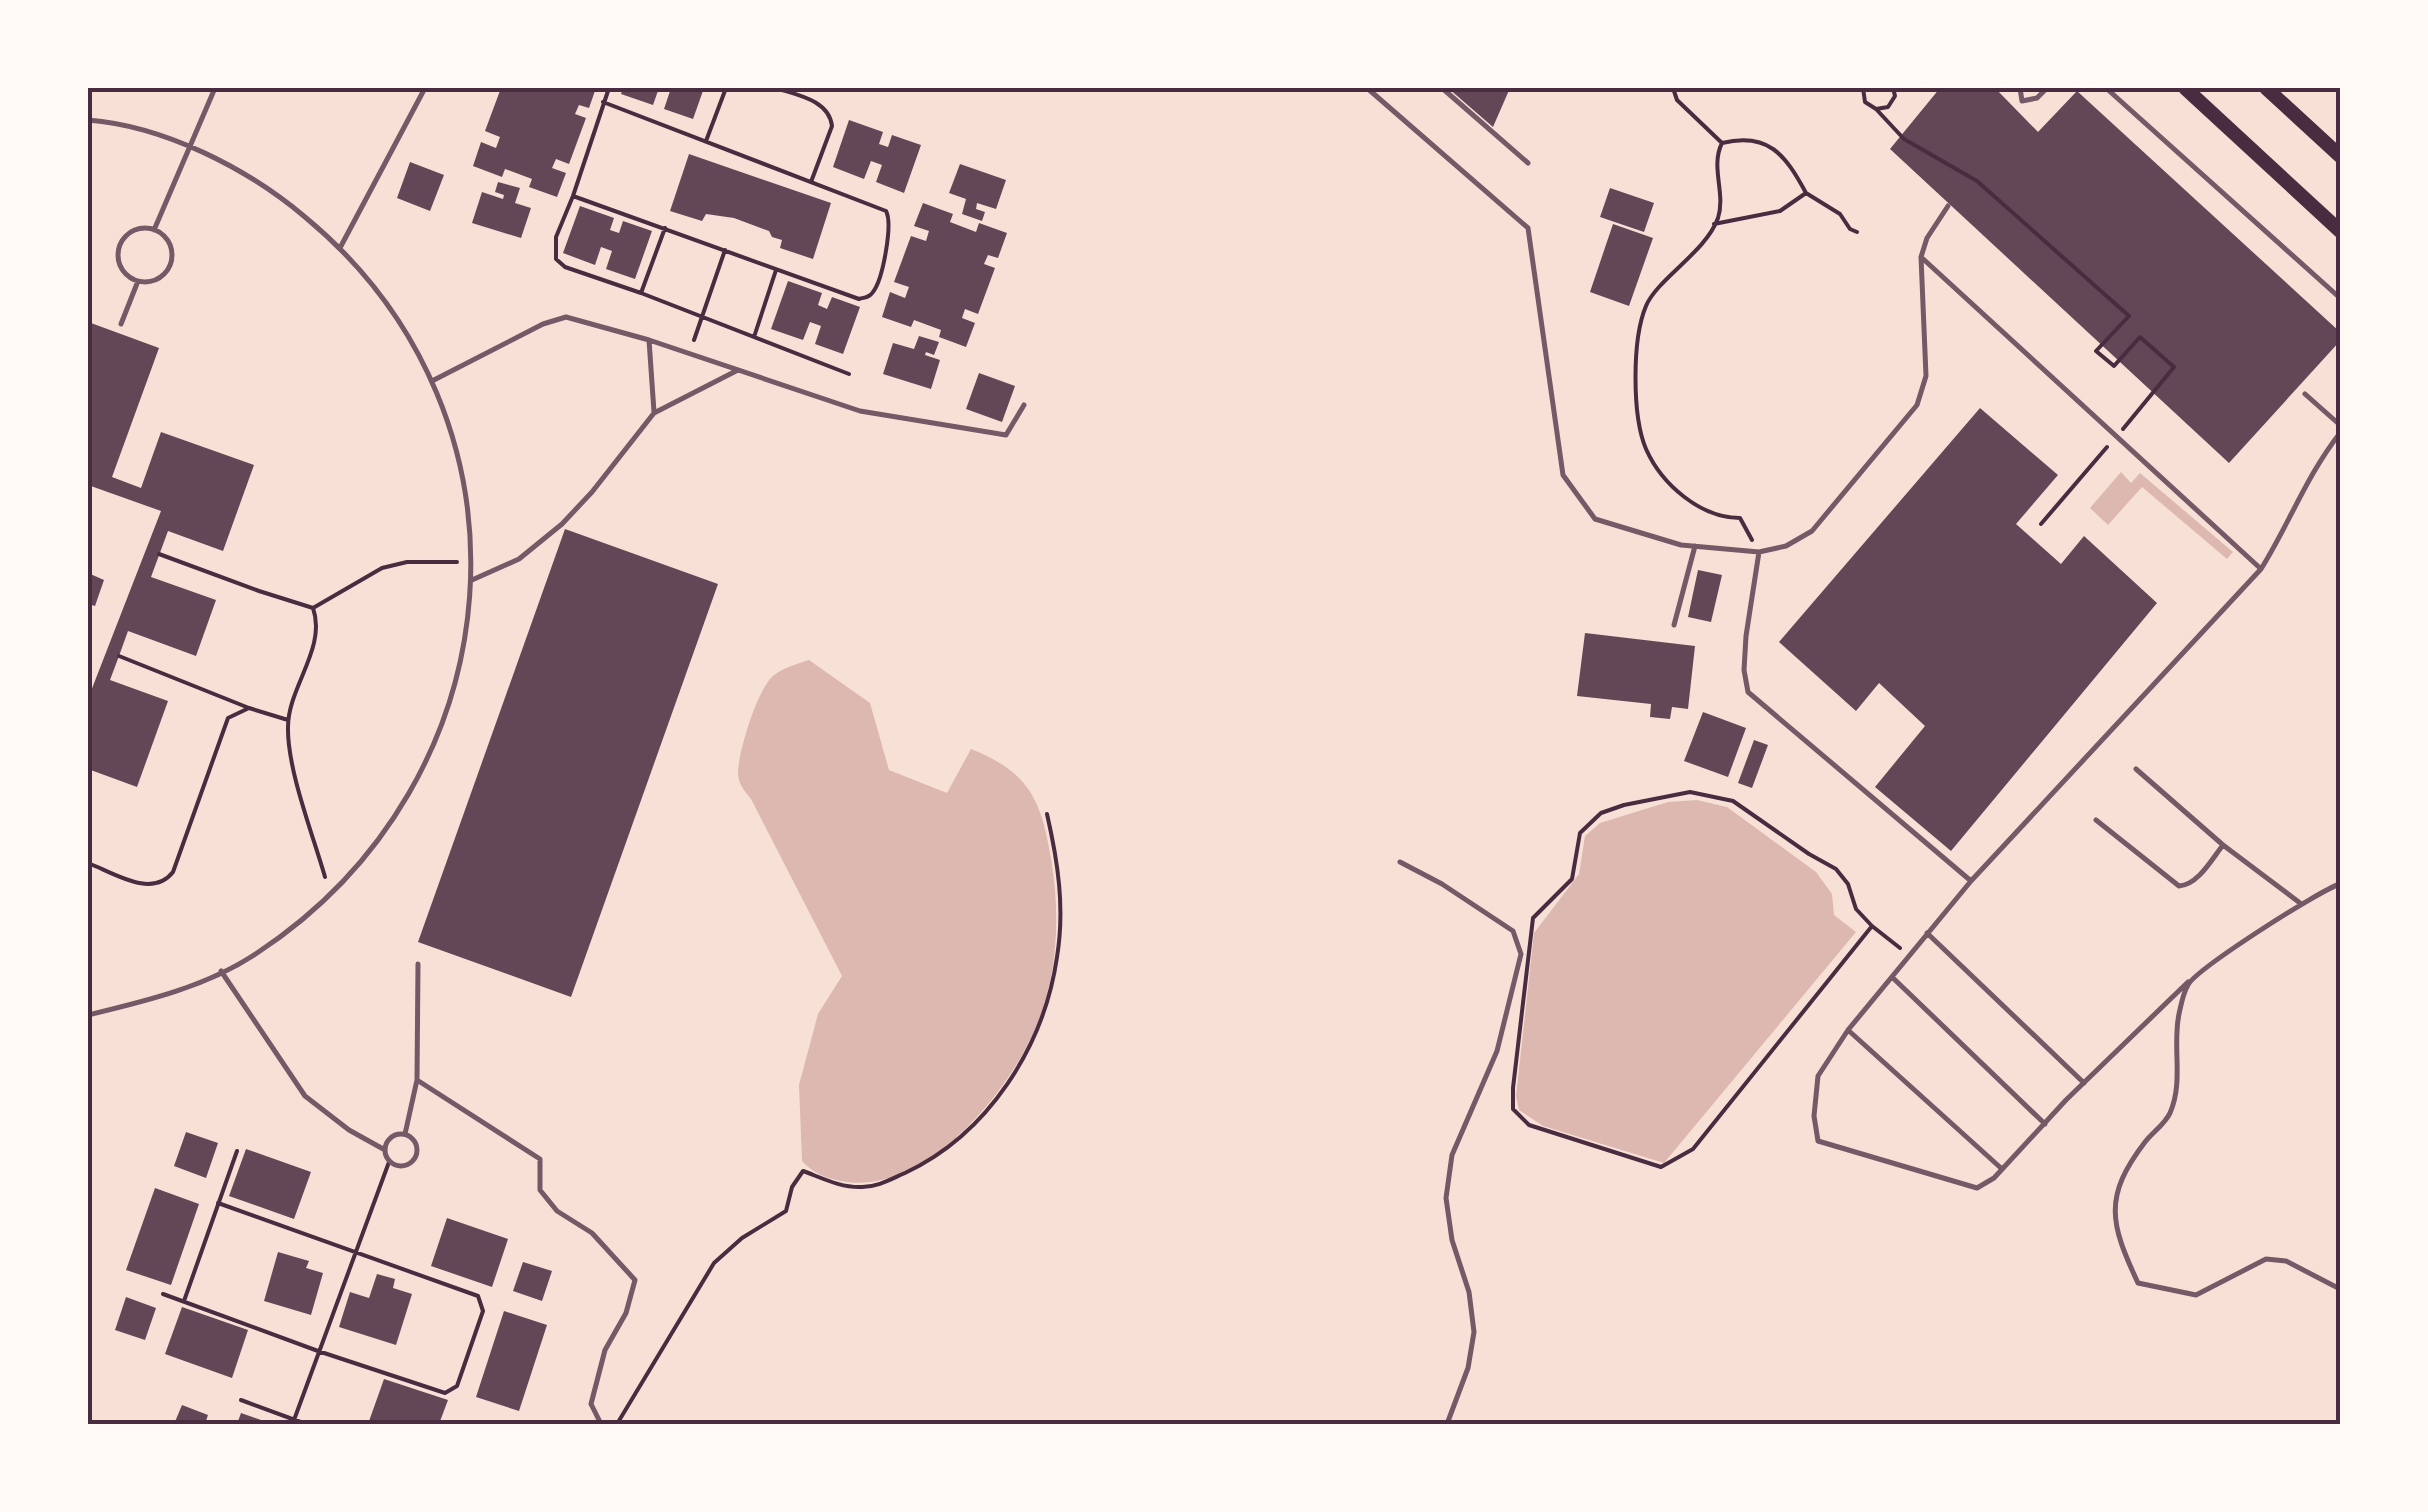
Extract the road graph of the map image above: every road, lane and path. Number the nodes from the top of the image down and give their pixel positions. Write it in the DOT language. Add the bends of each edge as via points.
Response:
graph roads {
  1 [pos="215,88"];
  2 [pos="425,88"];
  3 [pos="609,88"];
  4 [pos="726,88"];
  5 [pos="776,88"];
  6 [pos="1368,88"];
  7 [pos="1442,88"];
  8 [pos="1673,88"];
  9 [pos="1863,88"];
  10 [pos="1894,88"];
  11 [pos="2020,88"];
  12 [pos="2047,88"];
  13 [pos="2106,88"];
  14 [pos="2185,88"];
  15 [pos="2266,88"];
  16 [pos="603,102"];
  17 [pos="1876,109"];
  18 [pos="88,120"];
  19 [pos="706,142"];
  20 [pos="1722,142"];
  21 [pos="192,147"];
  22 [pos="2340,156"];
  23 [pos="1528,163"];
  24 [pos="812,182"];
  25 [pos="1806,193"];
  26 [pos="573,196"];
  27 [pos="1948,206"];
  28 [pos="1714,224"];
  29 [pos="665,228"];
  30 [pos="154,230"];
  31 [pos="2340,231"];
  32 [pos="1857,232"];
  33 [pos="341,246"];
  34 [pos="726,250"];
  35 [pos="1921,257"];
  36 [pos="777,268"];
  37 [pos="138,281"];
  38 [pos="642,293"];
  39 [pos="2340,298"];
  40 [pos="702,316"];
  41 [pos="121,324"];
  42 [pos="754,337"];
  43 [pos="649,340"];
  44 [pos="690,354"];
  45 [pos="738,370"];
  46 [pos="849,374"];
  47 [pos="432,381"];
  48 [pos="2305,394"];
  49 [pos="1024,405"];
  50 [pos="654,413"];
  51 [pos="2340,425"];
  52 [pos="2340,433"];
  53 [pos="2116,436"];
  54 [pos="2041,524"];
  55 [pos="1695,546"];
  56 [pos="1759,552"];
  57 [pos="159,554"];
  58 [pos="471,561"];
  59 [pos="2261,569"];
  60 [pos="472,580"];
  61 [pos="313,608"];
  62 [pos="1674,625"];
  63 [pos="119,656"];
  64 [pos="249,708"];
  65 [pos="288,720"];
  66 [pos="2136,769"];
  67 [pos="1047,814"];
  68 [pos="2096,820"];
  69 [pos="2224,845"];
  70 [pos="1400,862"];
  71 [pos="88,863"];
  72 [pos="1970,881"];
  73 [pos="2340,884"];
  74 [pos="330,896"];
  75 [pos="2300,902"];
  76 [pos="1872,926"];
  77 [pos="1927,933"];
  78 [pos="1908,955"];
  79 [pos="418,964"];
  80 [pos="221,971"];
  81 [pos="1891,976"];
  82 [pos="2188,982"];
  83 [pos="88,1015"];
  84 [pos="1848,1030"];
  85 [pos="417,1080"];
  86 [pos="2084,1083"];
  87 [pos="2045,1124"];
  88 [pos="405,1134"];
  89 [pos="385,1150"];
  90 [pos="236,1152"];
  91 [pos="389,1161"];
  92 [pos="2002,1168"];
  93 [pos="218,1203"];
  94 [pos="357,1250"];
  95 [pos="2340,1289"];
  96 [pos="163,1294"];
  97 [pos="184,1302"];
  98 [pos="318,1351"];
  99 [pos="242,1400"];
  100 [pos="294,1420"];
  101 [pos="306,1424"];
  102 [pos="602,1424"];
  103 [pos="617,1424"];
  104 [pos="1447,1424"];
  1 -- 21 [label="lane"];
  2 -- 33 [label="lane"];
  3 -- 16 [label="path"];
  4 -- 19 [label="path"];
  5 -- 24 [label="path" via="816,102 831,117"];
  6 -- 55 [label="lane" via="1528,228 1563,475 1595,518"];
  7 -- 23 [label="lane"];
  8 -- 20 [label="path" via="1676,100"];
  9 -- 17 [label="path" via="1865,102"];
  10 -- 17 [label="path" via="1888,106"];
  11 -- 12 [label="lane" via="2020,103"];
  13 -- 39 [label="lane"];
  14 -- 31 [label="main road"];
  15 -- 22 [label="main road"];
  16 -- 19 [label="path"];
  16 -- 26 [label="path"];
  17 -- 53 [label="path" via="1904,139 1977,181 2129,316 2096,351 2114,366 2140,337 2174,367"];
  18 -- 21 [label="lane"];
  19 -- 24 [label="path"];
  20 -- 25 [label="path" via="1763,142 1780,153"];
  20 -- 28 [label="path"];
  21 -- 30 [label="lane"];
  21 -- 33 [label="lane" via="272,189"];
  24 -- 36 [label="path" via="886,210 890,228 876,286 858,299"];
  25 -- 28 [label="path" via="1780,212"];
  25 -- 32 [label="path"];
  26 -- 29 [label="path"];
  26 -- 38 [label="path" via="556,237 556,260"];
  27 -- 35 [label="lane"];
  28 -- 56 [label="path" via="1648,301 1638,327 1634,364 1641,424 1646,448 1665,477 1706,512 1740,518"];
  29 -- 34 [label="path"];
  29 -- 38 [label="path"];
  30 -- 37 [label="lane" via="168,240 170,267 160,278"];
  30 -- 37 [label="lane" via="130,232 120,243 122,271"];
  33 -- 47 [label="lane" via="410,335"];
  34 -- 36 [label="path"];
  34 -- 40 [label="path"];
  35 -- 53 [label="lane"];
  35 -- 56 [label="lane" via="1926,376 1917,405 1812,531"];
  36 -- 42 [label="path"];
  37 -- 41 [label="lane"];
  38 -- 40 [label="path"];
  40 -- 42 [label="path"];
  40 -- 44 [label="path"];
  42 -- 46 [label="path"];
  43 -- 44 [label="lane"];
  43 -- 47 [label="lane" via="566,316"];
  43 -- 50 [label="lane"];
  44 -- 45 [label="lane"];
  45 -- 49 [label="lane" via="860,410 1006,435"];
  45 -- 50 [label="lane"];
  47 -- 58 [label="lane" via="464,477"];
  48 -- 51 [label="lane"];
  50 -- 60 [label="lane" via="562,524 519,559"];
  52 -- 59 [label="lane"];
  53 -- 54 [label="path"];
  53 -- 59 [label="lane"];
  55 -- 56 [label="lane"];
  55 -- 62 [label="lane"];
  56 -- 72 [label="lane" via="1746,636 1748,692"];
  57 -- 61 [label="path"];
  58 -- 60 [label="lane"];
  58 -- 61 [label="path" via="382,568"];
  59 -- 72 [label="lane"];
  60 -- 74 [label="lane" via="460,672 429,760 381,841"];
  61 -- 65 [label="path" via="314,641"];
  63 -- 64 [label="path"];
  64 -- 65 [label="path"];
  64 -- 71 [label="path" via="228,718 164,883 152,886"];
  65 -- 74 [label="path" via="288,744"];
  66 -- 69 [label="lane"];
  67 -- 103 [label="path" via="1062,920 1057,962 1016,1072 964,1133 924,1164 879,1185 844,1186 804,1171 786,1211 714,1262"];
  68 -- 69 [label="lane" via="2179,886 2195,880"];
  69 -- 75 [label="lane"];
  70 -- 104 [label="lane" via="1513,931 1522,954 1497,1051 1452,1154 1446,1198 1474,1332"];
  72 -- 77 [label="lane"];
  73 -- 75 [label="lane"];
  74 -- 80 [label="lane" via="256,955"];
  75 -- 82 [label="lane"];
  76 -- 76 [label="path" via="1692,1150 1661,1167 1544,1131 1513,1109 1533,918 1572,879 1580,833 1601,813 1690,792 1733,801 1836,869"];
  76 -- 78 [label="path"];
  77 -- 78 [label="lane"];
  77 -- 86 [label="lane"];
  78 -- 81 [label="lane"];
  79 -- 85 [label="lane"];
  80 -- 83 [label="lane" via="167,997"];
  80 -- 89 [label="lane" via="305,1096"];
  81 -- 84 [label="lane"];
  81 -- 87 [label="lane"];
  82 -- 86 [label="lane"];
  82 -- 95 [label="lane" via="2178,1018 2177,1093 2114,1198 2118,1240 2138,1282 2196,1294 2266,1260 2286,1261"];
  84 -- 92 [label="lane"];
  84 -- 92 [label="lane" via="1818,1076 1818,1142 1978,1188"];
  85 -- 88 [label="lane"];
  85 -- 102 [label="lane" via="540,1159 540,1190 556,1211 592,1233 635,1280 591,1404"];
  86 -- 87 [label="lane"];
  87 -- 92 [label="lane"];
  88 -- 89 [label="lane" via="389,1139"];
  88 -- 91 [label="lane" via="418,1148 413,1161"];
  89 -- 91 [label="lane"];
  90 -- 93 [label="path"];
  91 -- 94 [label="path"];
  93 -- 94 [label="path"];
  93 -- 97 [label="path"];
  94 -- 98 [label="path"];
  94 -- 98 [label="path" via="478,1296 483,1311 456,1386 444,1393"];
  96 -- 97 [label="path"];
  97 -- 98 [label="path"];
  98 -- 100 [label="path"];
  99 -- 100 [label="path"];
  100 -- 101 [label="path"];
}
